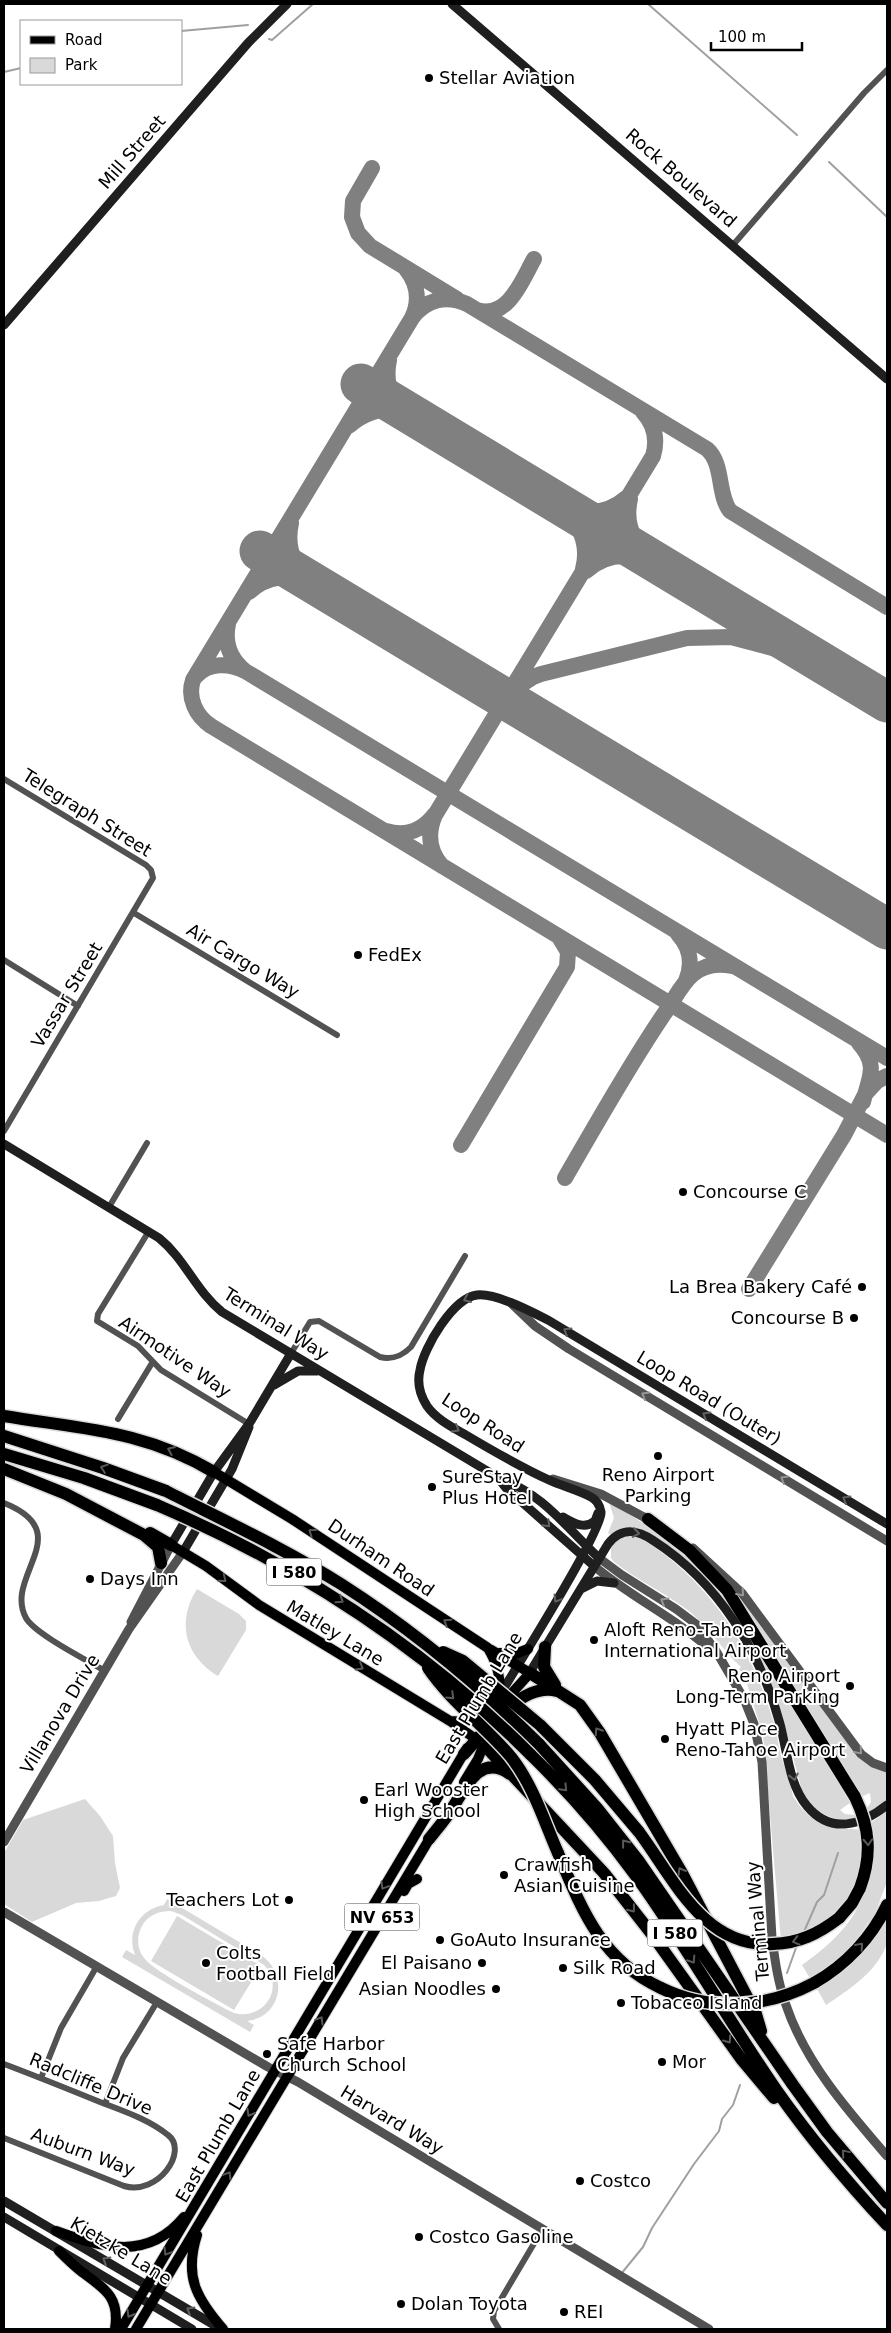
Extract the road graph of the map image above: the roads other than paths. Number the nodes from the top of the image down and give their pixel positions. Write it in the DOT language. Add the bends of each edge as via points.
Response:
graph roads {
  1 [pos="287,4"];
  2 [pos="452,4"];
  3 [pos="887,70"];
  4 [pos="733,245"];
  5 [pos="4,325"];
  6 [pos="887,378"];
  7 [pos="4,779"];
  8 [pos="152,873"];
  9 [pos="134,913"];
  10 [pos="4,960"];
  11 [pos="78,1006"];
  12 [pos="337,1034"];
  13 [pos="4,1131"];
  14 [pos="147,1143"];
  15 [pos="4,1144"];
  16 [pos="109,1207"];
  17 [pos="149,1231"];
  18 [pos="465,1256"];
  19 [pos="512,1304"];
  20 [pos="290,1355"];
  21 [pos="152,1363"];
  22 [pos="320,1371"];
  23 [pos="271,1386"];
  24 [pos="4,1416"];
  25 [pos="118,1419"];
  26 [pos="249,1424"];
  27 [pos="4,1436"];
  28 [pos="4,1454"];
  29 [pos="4,1469"];
  30 [pos="214,1472"];
  31 [pos="543,1477"];
  32 [pos="499,1478"];
  33 [pos="226,1479"];
  34 [pos="66,1494"];
  35 [pos="588,1496"];
  36 [pos="4,1503"];
  37 [pos="547,1506"];
  38 [pos="648,1520"];
  39 [pos="887,1524"];
  40 [pos="887,1541"];
  41 [pos="170,1545"];
  42 [pos="587,1546"];
  43 [pos="183,1552"];
  44 [pos="581,1557"];
  45 [pos="599,1558"];
  46 [pos="161,1563"];
  47 [pos="594,1566"];
  48 [pos="614,1583"];
  49 [pos="579,1591"];
  50 [pos="129,1629"];
  51 [pos="427,1645"];
  52 [pos="545,1647"];
  53 [pos="528,1649"];
  54 [pos="491,1650"];
  55 [pos="422,1658"];
  56 [pos="721,1660"];
  57 [pos="517,1666"];
  58 [pos="105,1671"];
  59 [pos="530,1673"];
  60 [pos="562,1693"];
  61 [pos="499,1696"];
  62 [pos="502,1709"];
  63 [pos="489,1720"];
  64 [pos="450,1721"];
  65 [pos="480,1741"];
  66 [pos="534,1749"];
  67 [pos="464,1754"];
  68 [pos="456,1766"];
  69 [pos="887,1768"];
  70 [pos="518,1780"];
  71 [pos="887,1805"];
  72 [pos="429,1839"];
  73 [pos="4,1842"];
  74 [pos="409,1872"];
  75 [pos="417,1879"];
  76 [pos="887,1893"];
  77 [pos="887,1905"];
  78 [pos="4,1912"];
  79 [pos="380,1920"];
  80 [pos="874,1927"];
  81 [pos="97,1966"];
  82 [pos="157,2002"];
  83 [pos="763,2040"];
  84 [pos="4,2064"];
  85 [pos="275,2070"];
  86 [pos="286,2076"];
  87 [pos="41,2078"];
  88 [pos="105,2104"];
  89 [pos="802,2126"];
  90 [pos="4,2138"];
  91 [pos="887,2156"];
  92 [pos="171,2160"];
  93 [pos="219,2167"];
  94 [pos="4,2201"];
  95 [pos="887,2203"];
  96 [pos="203,2217"];
  97 [pos="4,2218"];
  98 [pos="887,2225"];
  99 [pos="542,2230"];
  100 [pos="56,2231"];
  101 [pos="59,2251"];
  102 [pos="147,2285"];
  103 [pos="158,2292"];
  104 [pos="139,2298"];
  105 [pos="150,2305"];
  106 [pos="115,2329"];
  107 [pos="122,2329"];
  108 [pos="136,2329"];
  109 [pos="192,2329"];
  110 [pos="222,2329"];
  111 [pos="499,2329"];
  112 [pos="709,2329"];
  1 -- 5 [label="main road, Mill Street" via="248,43"];
  2 -- 4 [label="main road, Rock Boulevard"];
  3 -- 4 [label="street"];
  4 -- 6 [label="main road, Rock Boulevard"];
  7 -- 8 [label="street, Telegraph Street" via="146,865"];
  8 -- 9 [label="street, Vassar Street" via="152,881"];
  9 -- 11 [label="street, Vassar Street"];
  9 -- 12 [label="street, Air Cargo Way"];
  10 -- 11 [label="street"];
  11 -- 13 [label="street, Vassar Street"];
  14 -- 16 [label="street"];
  15 -- 16 [label="main road, Terminal Way"];
  16 -- 17 [label="main road, Terminal Way"];
  17 -- 20 [label="main road, Terminal Way" via="178,1255 212,1304"];
  17 -- 21 [label="street, Airmotive Way" via="96,1317 99,1323 138,1346"];
  18 -- 20 [label="street" via="404,1354 395,1358 380,1357 319,1322 310,1322"];
  19 -- 31 [label="main road, Loop Road, one-way" via="498,1297 483,1295 458,1303 423,1358 419,1387 426,1405 437,1417"];
  39 -- 19 [label="main road, Loop Road (Outer), one-way" via="558,1325"];
  40 -- 19 [label="street, one-way" via="569,1349 535,1326"];
  20 -- 22 [label="main road, Terminal Way"];
  20 -- 23 [label="main road, Villanova Drive"];
  21 -- 25 [label="street"];
  21 -- 26 [label="street, Airmotive Way"];
  22 -- 23 [label="main road" via="298,1371"];
  22 -- 32 [label="main road, Terminal Way"];
  23 -- 26 [label="main road, Villanova Drive"];
  30 -- 24 [label="highway, one-way" via="148,1441 111,1432"];
  26 -- 30 [label="main road, Villanova Drive"];
  26 -- 33 [label="main road, Villanova Drive" via="242,1448"];
  51 -- 27 [label="highway, I 580, one-way, bridge" via="339,1583 260,1538 166,1491"];
  28 -- 55 [label="highway, I 580, one-way, bridge" via="91,1480 230,1538 292,1571 369,1619"];
  29 -- 34 [label="highway"];
  30 -- 33 [label="main road, Durham Road"];
  30 -- 41 [label="main road, Villanova Drive"];
  31 -- 35 [label="main road"];
  31 -- 38 [label="street" via="601,1494"];
  32 -- 37 [label="main road, Terminal Way" via="523,1488"];
  32 -- 44 [label="main road, Terminal Way, one-way"];
  33 -- 43 [label="main road, Villanova Drive"];
  54 -- 33 [label="main road, Durham Road, one-way"];
  34 -- 41 [label="highway" via="96,1505"];
  34 -- 46 [label="highway" via="148,1538 158,1547"];
  35 -- 37 [label="main road" via="598,1513 595,1521 588,1525 574,1523"];
  35 -- 42 [label="main road" via="597,1502 602,1517"];
  36 -- 58 [label="street" via="28,1516 37,1534 37,1548 22,1597 26,1617 35,1628"];
  37 -- 42 [label="main road, Terminal Way"];
  38 -- 51 [label="highway, one-way, bridge" via="689,1550 727,1590 855,1797 866,1823 868,1862 860,1888 839,1918 816,1934 791,1943 759,1945 730,1938 703,1918 639,1832 595,1780 540,1725 463,1661"];
  38 -- 69 [label="street, one-way" via="686,1542 732,1583 858,1751 873,1763"];
  41 -- 43 [label="main road, Matley Lane"];
  41 -- 46 [label="street, Villanova Drive"];
  42 -- 44 [label="main road, East Plumb Lane"];
  42 -- 45 [label="main road, Terminal Way"];
  43 -- 50 [label="street, Villanova Drive"];
  43 -- 64 [label="main road, Matley Lane, one-way" via="258,1605"];
  44 -- 47 [label="main road, Terminal Way"];
  44 -- 53 [label="main road, East Plumb Lane, one-way"];
  45 -- 47 [label="main road, East Plumb Lane"];
  56 -- 45 [label="street, Terminal Way, one-way" via="710,1641 690,1619"];
  45 -- 71 [label="main road, one-way" via="618,1534 639,1532 681,1560 718,1598 743,1634 758,1664 774,1706 796,1787 812,1812 828,1821 851,1824 868,1819"];
  46 -- 50 [label="street, Villanova Drive"];
  47 -- 48 [label="street, Terminal Way"];
  47 -- 49 [label="main road, East Plumb Lane"];
  48 -- 49 [label="main road" via="594,1582"];
  48 -- 56 [label="street, Terminal Way" via="676,1622"];
  49 -- 52 [label="main road, East Plumb Lane"];
  50 -- 58 [label="street, Villanova Drive"];
  51 -- 66 [label="highway, I 580, bridge" via="502,1708"];
  52 -- 59 [label="main road, East Plumb Lane"];
  52 -- 60 [label="highway" via="544,1667"];
  53 -- 54 [label="main road" via="515,1654"];
  53 -- 57 [label="main road, East Plumb Lane"];
  54 -- 57 [label="main road, Durham Road"];
  54 -- 61 [label="main road" via="500,1678"];
  55 -- 66 [label="highway, I 580, bridge"];
  55 -- 80 [label="highway, one-way, bridge" via="440,1686 494,1737 518,1767 584,1912 603,1944 634,1973 677,1995 708,2003 745,2004 771,2000 814,1983 852,1955"];
  56 -- 91 [label="street, Terminal Way" via="744,1699 759,1746 772,1938 786,2006 825,2078"];
  57 -- 59 [label="main road, Durham Road"];
  57 -- 61 [label="main road, East Plumb Lane"];
  58 -- 73 [label="street, Villanova Drive"];
  59 -- 60 [label="highway"];
  59 -- 62 [label="main road"];
  60 -- 62 [label="highway" via="534,1691"];
  83 -- 60 [label="highway, one-way" via="756,2014 669,1850 588,1715"];
  61 -- 62 [label="main road"];
  61 -- 63 [label="main road, East Plumb Lane"];
  62 -- 63 [label="highway"];
  62 -- 65 [label="main road, East Plumb Lane"];
  63 -- 64 [label="main road"];
  63 -- 65 [label="highway"];
  64 -- 65 [label="main road, Matley Lane"];
  65 -- 67 [label="highway"];
  65 -- 70 [label="highway"];
  65 -- 72 [label="main road, East Plumb Lane / NV 653" via="478,1758"];
  83 -- 66 [label="highway, I 580, one-way" via="638,1860 597,1808"];
  66 -- 89 [label="highway, I 580, one-way" via="634,1874"];
  67 -- 68 [label="main road, East Plumb Lane / NV 653"];
  68 -- 74 [label="main road" via="450,1784 403,1864"];
  68 -- 85 [label="main road, East Plumb Lane / NV 653, one-way"];
  70 -- 72 [label="highway" via="500,1769 488,1768 478,1772"];
  70 -- 89 [label="highway, one-way" via="604,1873 742,2060"];
  72 -- 74 [label="main road, East Plumb Lane / NV 653"];
  74 -- 79 [label="main road, East Plumb Lane / NV 653"];
  75 -- 79 [label="main road" via="408,1884 393,1909"];
  76 -- 80 [label="highway"];
  77 -- 80 [label="highway"];
  78 -- 81 [label="street, Harvard Way"];
  86 -- 79 [label="main road, East Plumb Lane / NV 653, one-way"];
  81 -- 82 [label="street, Harvard Way"];
  81 -- 87 [label="street" via="61,2028"];
  82 -- 85 [label="street, Harvard Way"];
  82 -- 88 [label="street" via="123,2058"];
  95 -- 83 [label="highway, I 580, one-way" via="827,2132"];
  84 -- 87 [label="street, Radcliffe Drive"];
  85 -- 86 [label="street, Harvard Way"];
  85 -- 93 [label="main road, East Plumb Lane / NV 653, one-way"];
  96 -- 86 [label="main road, East Plumb Lane / NV 653, one-way"];
  86 -- 99 [label="street, Harvard Way"];
  87 -- 88 [label="street, Radcliffe Drive"];
  88 -- 92 [label="street, Radcliffe Drive" via="168,2135 174,2147"];
  89 -- 98 [label="highway, I 580"];
  90 -- 92 [label="street, Auburn Way" via="132,2188 156,2182 166,2172"];
  93 -- 100 [label="main road" via="180,2221 149,2243 107,2247"];
  93 -- 102 [label="main road, East Plumb Lane / NV 653, one-way"];
  94 -- 100 [label="main road, Kietzke Lane"];
  96 -- 103 [label="main road, East Plumb Lane / NV 653"];
  96 -- 110 [label="main road" via="193,2248 192,2275 198,2296"];
  97 -- 101 [label="main road, Kietzke Lane"];
  99 -- 111 [label="street" via="494,2311 493,2319"];
  99 -- 112 [label="street, Harvard Way"];
  102 -- 100 [label="main road, Kietzke Lane, one-way"];
  101 -- 104 [label="main road, Kietzke Lane"];
  101 -- 106 [label="main road" via="109,2294 115,2310"];
  102 -- 103 [label="main road, Kietzke Lane"];
  102 -- 104 [label="main road, East Plumb Lane / NV 653"];
  103 -- 105 [label="main road, East Plumb Lane / NV 653"];
  110 -- 103 [label="main road, Kietzke Lane, one-way"];
  104 -- 105 [label="main road, Kietzke Lane"];
  104 -- 107 [label="main road, East Plumb Lane, one-way"];
  105 -- 108 [label="main road, East Plumb Lane"];
  105 -- 109 [label="main road, Kietzke Lane"];
}
